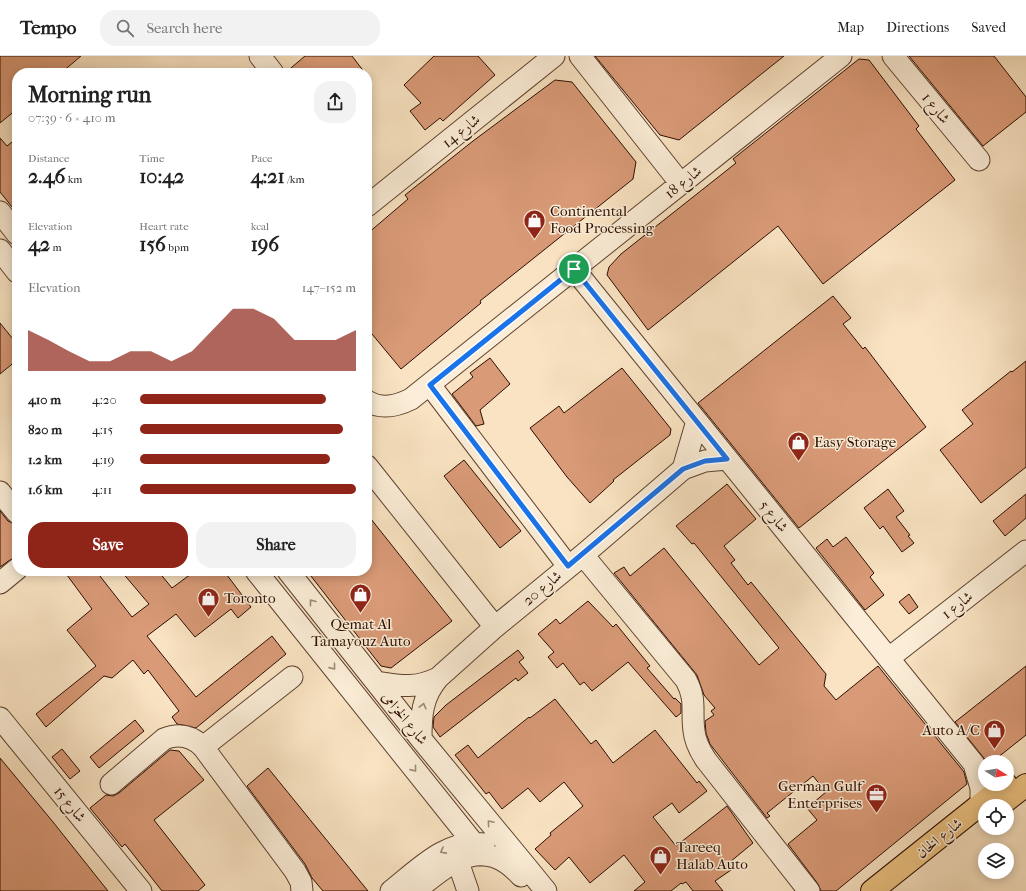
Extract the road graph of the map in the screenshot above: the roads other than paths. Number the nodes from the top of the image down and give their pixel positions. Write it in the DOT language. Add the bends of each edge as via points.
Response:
graph roads {
  1 [pos="260,56"];
  2 [pos="554,56"];
  3 [pos="580,56"];
  4 [pos="841,56"];
  5 [pos="893,56"];
  6 [pos="270,68"];
  7 [pos="979,160"];
  8 [pos="681,184"];
  9 [pos="372,197"];
  10 [pos="0,212"];
  11 [pos="12,228"];
  12 [pos="0,250"];
  13 [pos="12,266"];
  14 [pos="574,269"];
  15 [pos="430,385"];
  16 [pos="372,402"];
  17 [pos="697,421"];
  18 [pos="727,459"];
  19 [pos="683,469"];
  20 [pos="372,472"];
  21 [pos="0,492"];
  22 [pos="12,507"];
  23 [pos="1026,551"];
  24 [pos="576,561"];
  25 [pos="12,573"];
  26 [pos="260,576"];
  27 [pos="292,576"];
  28 [pos="0,583"];
  29 [pos="495,627"];
  30 [pos="889,658"];
  31 [pos="292,677"];
  32 [pos="438,678"];
  33 [pos="376,682"];
  34 [pos="0,718"];
  35 [pos="421,739"];
  36 [pos="203,747"];
  37 [pos="978,765"];
  38 [pos="111,784"];
  39 [pos="1004,791"];
  40 [pos="997,799"];
  41 [pos="978,816"];
  42 [pos="978,818"];
  43 [pos="478,849"];
  44 [pos="457,860"];
  45 [pos="524,864"];
  46 [pos="141,891"];
  47 [pos="302,891"];
  48 [pos="391,891"];
  49 [pos="415,891"];
  50 [pos="468,891"];
  51 [pos="533,891"];
  52 [pos="546,891"];
  53 [pos="809,891"];
  54 [pos="872,891"];
  55 [pos="892,891"];
  1 -- 6 [label="street"];
  2 -- 9 [label="street, شارع 14"];
  3 -- 8 [label="street"];
  4 -- 8 [label="street, شارع 18"];
  5 -- 7 [label="street, شارع 1"];
  8 -- 14 [label="street, شارع 18"];
  10 -- 11 [label="street"];
  12 -- 13 [label="street"];
  14 -- 15 [label="street, شارع 18"];
  14 -- 17 [label="street, شارع 5"];
  15 -- 16 [label="street, شارع 18" via="399,405 385,406"];
  15 -- 24 [label="street"];
  17 -- 18 [label="street, شارع 5"];
  17 -- 19 [label="street"];
  18 -- 19 [label="street, شارع 20" via="705,461"];
  18 -- 30 [label="street, شارع 5"];
  19 -- 24 [label="street, شارع 20"];
  20 -- 29 [label="street"];
  21 -- 22 [label="street"];
  23 -- 30 [label="street, شارع 1"];
  24 -- 29 [label="street, شارع 20"];
  24 -- 53 [label="street" via="686,680 692,692 693,730 699,749"];
  25 -- 28 [label="street"];
  26 -- 43 [label="street, شارع الخزامى, one-way"];
  33 -- 27 [label="street, شارع الخزامى, one-way"];
  29 -- 32 [label="street, شارع 20"];
  30 -- 37 [label="street, شارع 5"];
  31 -- 36 [label="street"];
  32 -- 33 [label="street, شارع 20" via="410,687"];
  35 -- 32 [label="street, شارع 20, one-way" via="423,705"];
  33 -- 35 [label="street, شارع الخزامى"];
  34 -- 46 [label="street, شارع 15"];
  45 -- 35 [label="street, شارع الخزامى, one-way"];
  36 -- 38 [label="street" via="191,738 172,735"];
  36 -- 47 [label="street" via="299,876"];
  39 -- 40 [label="main road, شارع الخان"];
  41 -- 54 [label="main road, شارع الخان"];
  42 -- 55 [label="main road, شارع الخان"];
  43 -- 44 [label="street" via="474,855"];
  43 -- 45 [label="street" via="500,848 513,854"];
  43 -- 48 [label="street, one-way" via="455,846 439,854"];
  43 -- 51 [label="street" via="508,864"];
  44 -- 49 [label="street"];
  44 -- 50 [label="street"];
  45 -- 52 [label="street"];
}
